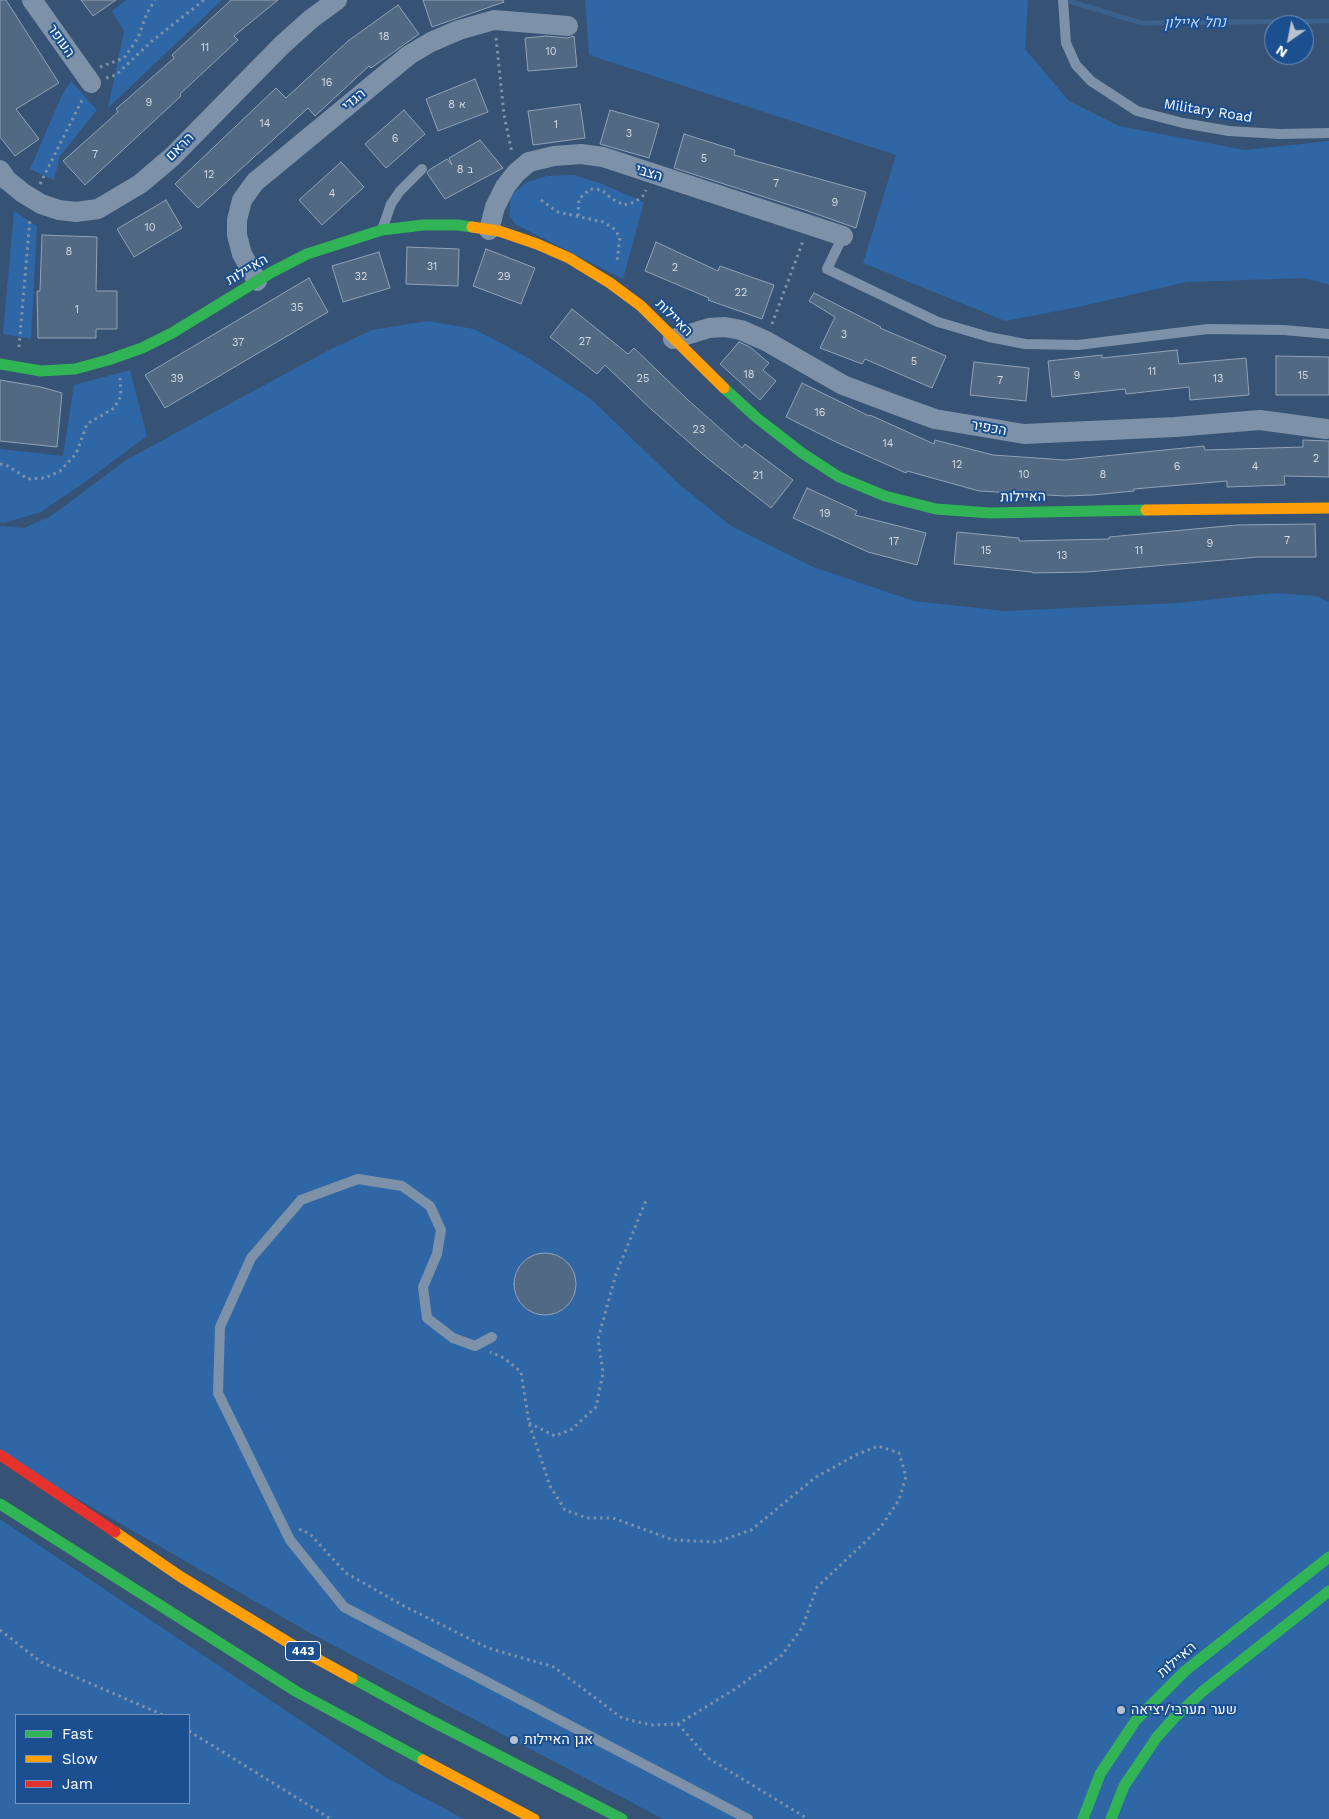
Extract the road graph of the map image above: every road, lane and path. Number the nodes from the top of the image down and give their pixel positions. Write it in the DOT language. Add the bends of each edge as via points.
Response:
graph roads {
  1 [pos="32,0"];
  2 [pos="154,0"];
  3 [pos="204,0"];
  4 [pos="337,0"];
  5 [pos="1063,0"];
  6 [pos="494,20"];
  7 [pos="568,26"];
  8 [pos="87,77"];
  9 [pos="1329,134"];
  10 [pos="422,169"];
  11 [pos="0,170"];
  12 [pos="516,173"];
  13 [pos="652,173"];
  14 [pos="541,200"];
  15 [pos="578,216"];
  16 [pos="810,225"];
  17 [pos="382,230"];
  18 [pos="489,230"];
  19 [pos="843,236"];
  20 [pos="257,281"];
  21 [pos="610,284"];
  22 [pos="1329,334"];
  23 [pos="673,338"];
  24 [pos="766,341"];
  25 [pos="115,358"];
  26 [pos="0,364"];
  27 [pos="1328,429"];
  28 [pos="0,464"];
  29 [pos="1329,508"];
  30 [pos="648,1198"];
  31 [pos="492,1336"];
  32 [pos="475,1346"];
  33 [pos="530,1423"];
  34 [pos="0,1455"];
  35 [pos="0,1504"];
  36 [pos="280,1520"];
  37 [pos="1329,1557"];
  38 [pos="1329,1591"];
  39 [pos="0,1630"];
  40 [pos="161,1714"];
  41 [pos="678,1724"];
  42 [pos="190,1732"];
  43 [pos="331,1819"];
  44 [pos="534,1819"];
  45 [pos="622,1819"];
  46 [pos="748,1819"];
  47 [pos="808,1819"];
  48 [pos="1083,1819"];
  49 [pos="1111,1819"];
  1 -- 8 [label="street, העופר"];
  2 -- 8 [label="path" via="138,38 124,58"];
  3 -- 8 [label="path" via="152,41 116,75"];
  4 -- 11 [label="street, הראם" via="282,45 172,157 140,184 98,209 76,212 42,204 23,193"];
  5 -- 9 [label="lane, Military Road" via="1066,43 1076,66 1091,81 1137,111 1229,131"];
  6 -- 7 [label="street, הגדי"];
  6 -- 12 [label="path" via="504,115"];
  6 -- 20 [label="street, הגדי" via="459,30 409,54 255,182 242,200 236,235"];
  10 -- 17 [label="lane" via="400,190"];
  12 -- 13 [label="street, הצבי" via="529,162 581,154"];
  12 -- 18 [label="street, הצבי" via="495,207"];
  13 -- 15 [label="path" via="644,195 624,205 602,190 590,189 579,199"];
  13 -- 16 [label="street, הצבי"];
  14 -- 15 [label="path" via="558,212"];
  15 -- 21 [label="path" via="603,222 620,237 619,255"];
  16 -- 19 [label="street, הצבי"];
  16 -- 24 [label="path"];
  17 -- 18 [label="main road, האיילות" via="458,225"];
  17 -- 20 [label="main road, האיילות" via="307,254"];
  18 -- 21 [label="main road, האיילות" via="538,244 569,258"];
  19 -- 22 [label="lane" via="827,269 938,322 988,337 1026,344 1078,345 1208,329"];
  20 -- 25 [label="main road, האיילות" via="172,333"];
  21 -- 23 [label="main road, האיילות" via="641,306"];
  23 -- 24 [label="street, הכפיר" via="725,327"];
  23 -- 29 [label="main road, האיילות" via="757,418 802,453 839,477 885,496 936,509 990,513"];
  24 -- 27 [label="street, הכפיר" via="843,385 896,405 935,419 1024,434 1260,420"];
  25 -- 26 [label="main road, האיילות" via="75,368 41,371"];
  25 -- 28 [label="path" via="121,396 114,408 87,424 76,454 60,471 45,478 28,479"];
  30 -- 33 [label="path" via="616,1274 598,1339 603,1373 596,1407 572,1429 555,1436"];
  31 -- 32 [label="lane"];
  32 -- 33 [label="path" via="504,1358 520,1372"];
  32 -- 36 [label="lane" via="454,1338 427,1318 422,1287 437,1254 441,1230 430,1206 402,1186 358,1180 301,1200 251,1258 220,1327 218,1393"];
  33 -- 41 [label="path" via="550,1486 565,1510 587,1518 613,1518 673,1540 717,1542 751,1530 816,1477 856,1455 878,1446 899,1453 906,1476 899,1500 880,1528 817,1586 802,1628 782,1655"];
  34 -- 45 [label="main road, 443" via="181,1577 299,1649"];
  35 -- 44 [label="main road" via="297,1692"];
  36 -- 41 [label="path" via="310,1534 346,1573 488,1648 554,1667 622,1718 651,1725"];
  36 -- 46 [label="lane" via="290,1540 344,1608"];
  37 -- 48 [label="main road, האיילות" via="1185,1671 1154,1700 1136,1720 1100,1774"];
  38 -- 49 [label="main road" via="1202,1691 1174,1718 1138,1762"];
  39 -- 40 [label="path" via="42,1662"];
  41 -- 47 [label="path" via="708,1758"];
  42 -- 43 [label="path"];
}
